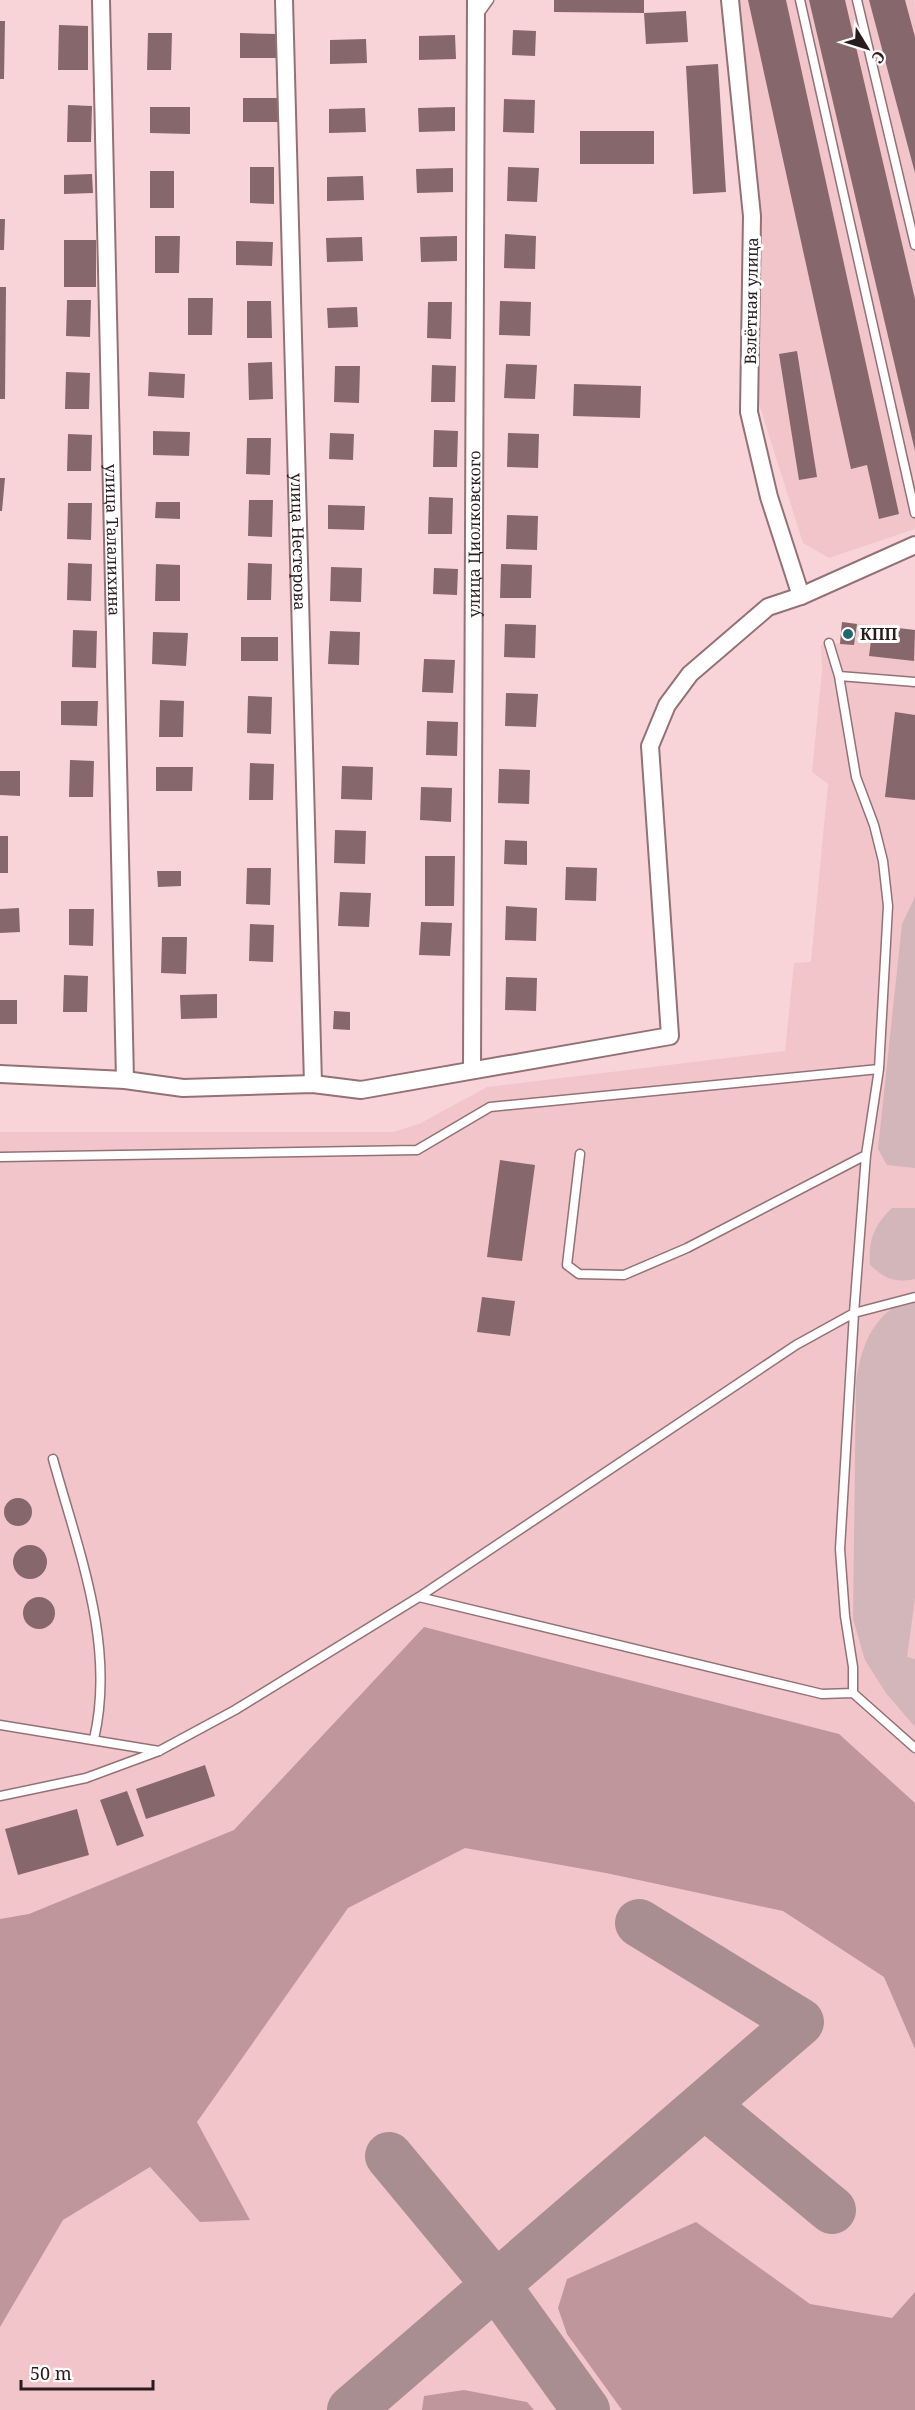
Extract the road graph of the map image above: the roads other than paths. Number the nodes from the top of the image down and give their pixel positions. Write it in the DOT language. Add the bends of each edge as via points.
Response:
graph roads {
  1 [pos="101,0"];
  2 [pos="284,0"];
  3 [pos="476,0"];
  4 [pos="489,0"];
  5 [pos="730,0"];
  6 [pos="800,0"];
  7 [pos="857,0"];
  8 [pos="476,18"];
  9 [pos="915,245"];
  10 [pos="915,513"];
  11 [pos="915,545"];
  12 [pos="801,596"];
  13 [pos="829,643"];
  14 [pos="839,676"];
  15 [pos="915,682"];
  16 [pos="879,1069"];
  17 [pos="472,1070"];
  18 [pos="0,1074"];
  19 [pos="124,1080"];
  20 [pos="313,1084"];
  21 [pos="580,1154"];
  22 [pos="866,1155"];
  23 [pos="0,1157"];
  24 [pos="915,1298"];
  25 [pos="854,1313"];
  26 [pos="53,1459"];
  27 [pos="418,1597"];
  28 [pos="853,1693"];
  29 [pos="0,1725"];
  30 [pos="94,1739"];
  31 [pos="915,1748"];
  32 [pos="159,1751"];
  33 [pos="0,1796"];
  1 -- 19 [label="street, улица Талалихина"];
  2 -- 20 [label="street, улица Нестерова"];
  3 -- 8 [label="street, улица Циолковского"];
  4 -- 8 [label="lane"];
  5 -- 12 [label="street, Взлётная улица" via="752,216 749,412 769,497"];
  6 -- 10 [label="lane"];
  7 -- 9 [label="lane"];
  8 -- 17 [label="street, улица Циолковского"];
  11 -- 12 [label="street"];
  12 -- 17 [label="street" via="768,607 690,674 667,705 650,746 670,1036"];
  13 -- 14 [label="lane"];
  14 -- 15 [label="lane"];
  14 -- 16 [label="lane" via="849,746 883,861 888,906"];
  16 -- 22 [label="lane"];
  16 -- 23 [label="lane" via="490,1107 417,1150"];
  17 -- 20 [label="street" via="361,1090"];
  18 -- 19 [label="street"];
  19 -- 20 [label="street" via="183,1088"];
  21 -- 22 [label="lane" via="567,1265 579,1274 624,1275 687,1248"];
  22 -- 25 [label="lane"];
  24 -- 25 [label="lane"];
  25 -- 27 [label="lane" via="796,1345"];
  25 -- 28 [label="lane" via="840,1549"];
  26 -- 30 [label="lane" via="95,1611 102,1661 101,1708"];
  27 -- 28 [label="lane" via="822,1694"];
  27 -- 32 [label="lane" via="235,1710"];
  28 -- 31 [label="lane"];
  29 -- 30 [label="lane"];
  30 -- 32 [label="lane"];
  32 -- 33 [label="lane" via="87,1778"];
}
